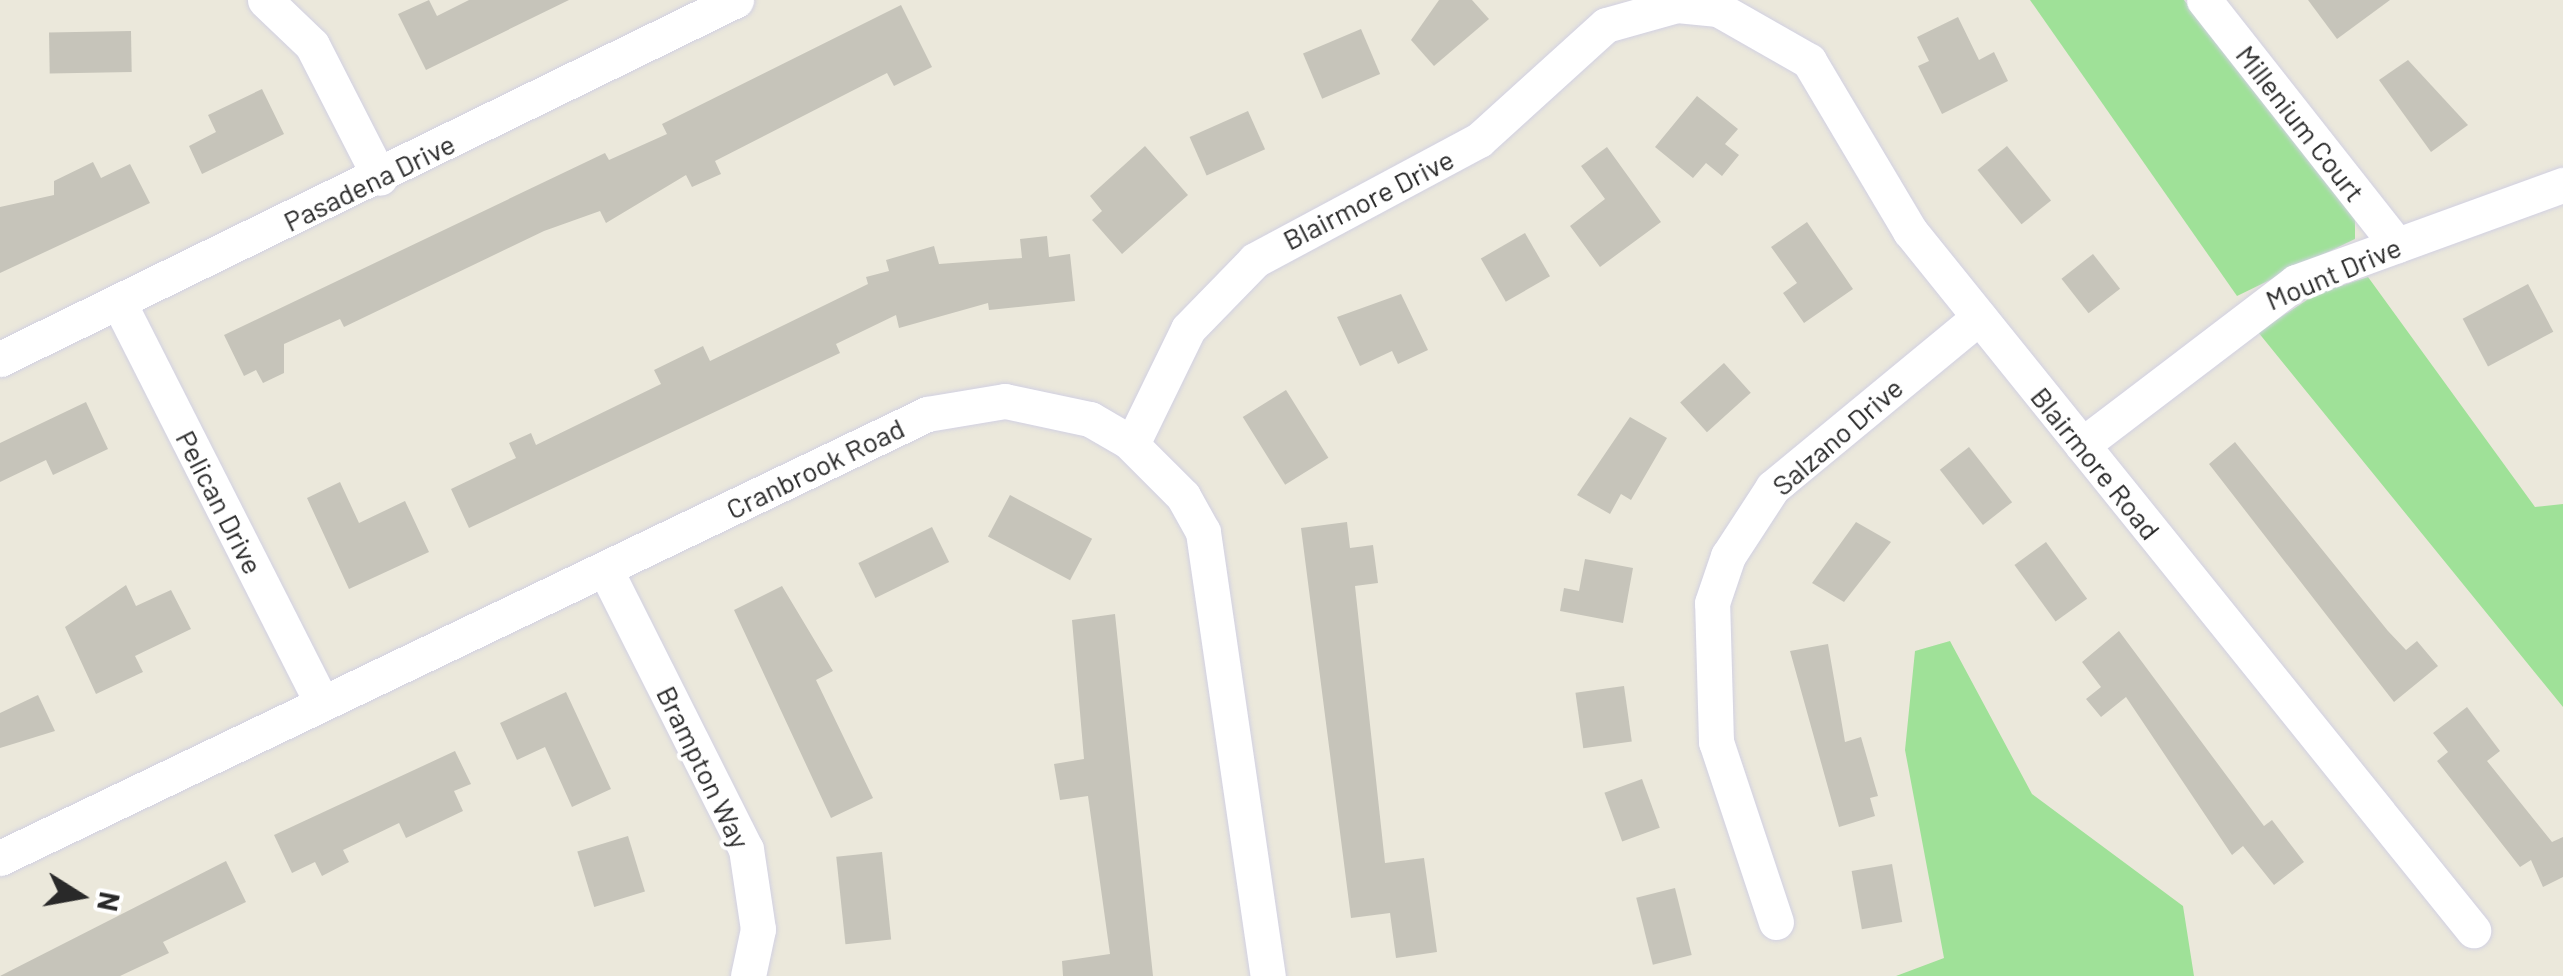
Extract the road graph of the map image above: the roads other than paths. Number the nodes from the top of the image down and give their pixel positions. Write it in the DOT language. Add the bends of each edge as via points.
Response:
graph roads {
  1 [pos="265,0"];
  2 [pos="736,0"];
  3 [pos="2204,0"];
  4 [pos="1718,9"];
  5 [pos="380,178"];
  6 [pos="2563,186"];
  7 [pos="2397,245"];
  8 [pos="119,303"];
  9 [pos="1978,317"];
  10 [pos="0,360"];
  11 [pos="1132,444"];
  12 [pos="2082,445"];
  13 [pos="605,569"];
  14 [pos="321,701"];
  15 [pos="0,858"];
  16 [pos="1776,922"];
  17 [pos="2473,930"];
  18 [pos="748,976"];
  19 [pos="1268,976"];
  1 -- 5 [label="street" via="312,45"];
  2 -- 5 [label="street, Pasadena Drive"];
  3 -- 7 [label="street, Millenium Court"];
  4 -- 9 [label="street, Blairmore Road" via="1809,61 1910,231"];
  4 -- 11 [label="street, Blairmore Drive" via="1677,6 1606,25 1479,140 1255,260 1188,328"];
  5 -- 8 [label="street, Pasadena Drive"];
  6 -- 7 [label="street, Mount Drive"];
  7 -- 12 [label="street, Mount Drive" via="2253,306"];
  8 -- 10 [label="street, Pasadena Drive"];
  8 -- 14 [label="street, Pelican Drive"];
  9 -- 12 [label="street, Blairmore Road"];
  9 -- 16 [label="street, Salzano Drive" via="1774,487 1728,556 1712,603 1716,742"];
  11 -- 13 [label="street, Cranbrook Road" via="1046,405 964,404"];
  11 -- 19 [label="street, Cranbrook Road" via="1183,496 1216,572"];
  12 -- 17 [label="street, Blairmore Road"];
  13 -- 14 [label="street, Cranbrook Road"];
  13 -- 18 [label="street, Brampton Way" via="746,849 758,929"];
  14 -- 15 [label="street, Cranbrook Road"];
}
